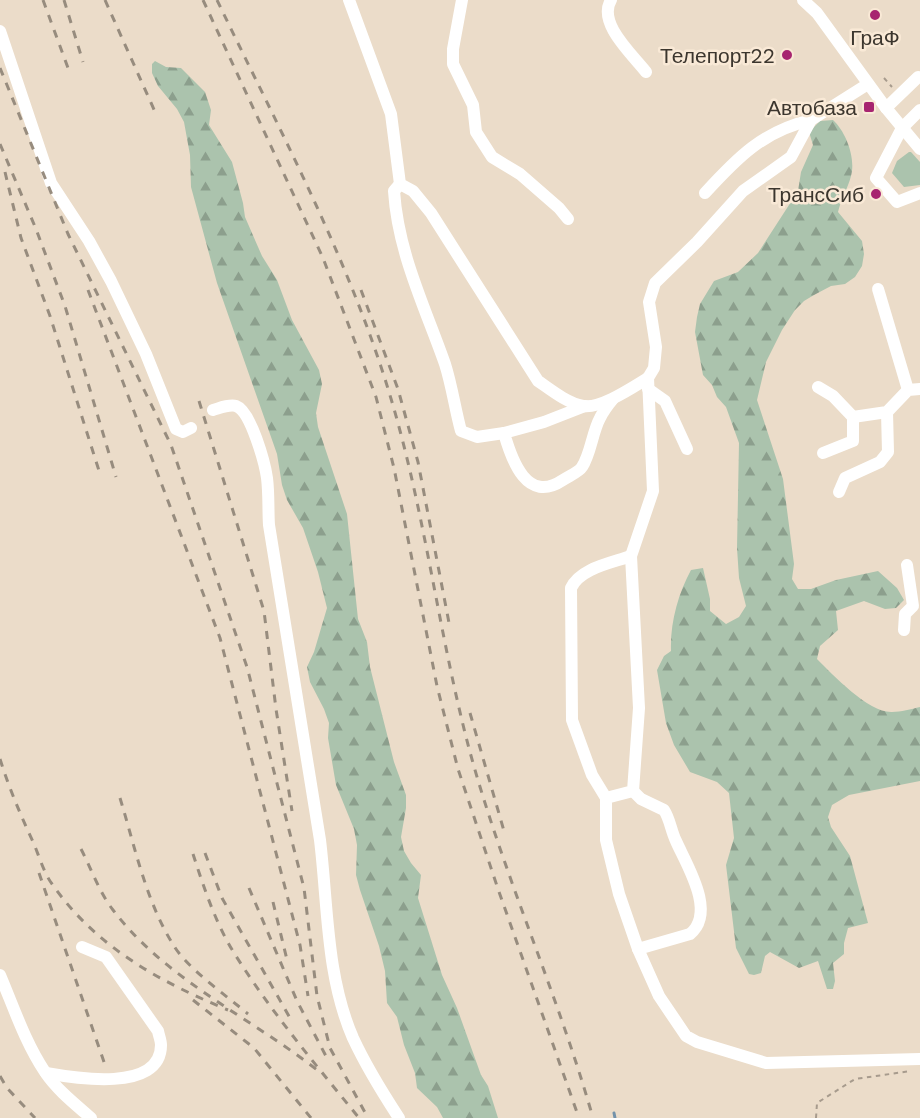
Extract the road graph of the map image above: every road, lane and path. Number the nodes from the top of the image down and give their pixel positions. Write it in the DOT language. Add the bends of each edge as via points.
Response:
graph roads {
  1 [pos="349,0"];
  2 [pos="462,0"];
  3 [pos="611,0"];
  4 [pos="802,0"];
  5 [pos="0,31"];
  6 [pos="646,72"];
  7 [pos="918,77"];
  8 [pos="868,84"];
  9 [pos="886,108"];
  10 [pos="920,110"];
  11 [pos="811,120"];
  12 [pos="902,128"];
  13 [pos="920,149"];
  14 [pos="399,184"];
  15 [pos="705,193"];
  16 [pos="920,193"];
  17 [pos="568,219"];
  18 [pos="879,290"];
  19 [pos="648,383"];
  20 [pos="818,387"];
  21 [pos="914,389"];
  22 [pos="613,399"];
  23 [pos="585,406"];
  24 [pos="213,410"];
  25 [pos="887,412"];
  26 [pos="854,417"];
  27 [pos="191,428"];
  28 [pos="504,434"];
  29 [pos="687,449"];
  30 [pos="823,453"];
  31 [pos="839,492"];
  32 [pos="631,556"];
  33 [pos="907,565"];
  34 [pos="916,607"];
  35 [pos="904,630"];
  36 [pos="633,791"];
  37 [pos="606,798"];
  38 [pos="82,947"];
  39 [pos="638,949"];
  40 [pos="0,975"];
  41 [pos="917,1064"];
  42 [pos="46,1073"];
  43 [pos="91,1118"];
  44 [pos="399,1118"];
  45 [pos="816,1118"];
  1 -- 14 [label="street" via="391,114"];
  2 -- 17 [label="street" via="453,64 473,105 476,132 492,157 520,174"];
  3 -- 6 [label="street" via="607,13 610,27"];
  4 -- 8 [label="street" via="817,13"];
  5 -- 27 [label="street" via="51,183 111,281 176,429 183,432"];
  7 -- 9 [label="street"];
  8 -- 9 [label="street"];
  8 -- 11 [label="street"];
  9 -- 12 [label="street"];
  10 -- 12 [label="street"];
  11 -- 15 [label="street" via="780,129 739,156"];
  11 -- 19 [label="street" via="791,157 743,191 655,283 649,302 656,347"];
  12 -- 13 [label="street"];
  12 -- 16 [label="street" via="876,178 897,202"];
  14 -- 23 [label="street" via="413,191 431,213 538,381 560,397"];
  14 -- 28 [label="street" via="394,191 395,208 408,267 446,366 461,431 477,437"];
  18 -- 21 [label="street"];
  19 -- 22 [label="street"];
  19 -- 29 [label="street" via="664,401"];
  19 -- 32 [label="street" via="653,490"];
  20 -- 26 [label="street"];
  21 -- 25 [label="street"];
  22 -- 23 [label="street"];
  22 -- 28 [label="street" via="600,419 582,468 550,487 539,487 523,476 511,459"];
  23 -- 28 [label="street"];
  24 -- 44 [label="street" via="229,405 240,408 261,453 320,840 336,983 353,1038"];
  25 -- 26 [label="street"];
  25 -- 31 [label="street" via="888,452 880,462 845,478"];
  26 -- 30 [label="street" via="853,441"];
  32 -- 36 [label="street" via="639,708"];
  32 -- 37 [label="street" via="582,574 571,588 572,720 592,775"];
  33 -- 34 [label="street"];
  34 -- 35 [label="street" via="905,614"];
  36 -- 37 [label="street"];
  36 -- 39 [label="street" via="640,799 664,810 700,893 695,930"];
  37 -- 39 [label="street" via="606,840"];
  38 -- 42 [label="street" via="106,957 158,1031 162,1046 157,1061 144,1072 120,1079 95,1081"];
  39 -- 41 [label="street" via="658,996 686,1036 697,1042 766,1063"];
  40 -- 42 [label="street" via="27,1041"];
  41 -- 45 [label="path" via="909,1072 855,1079 817,1103"];
  42 -- 43 [label="street"];
}
